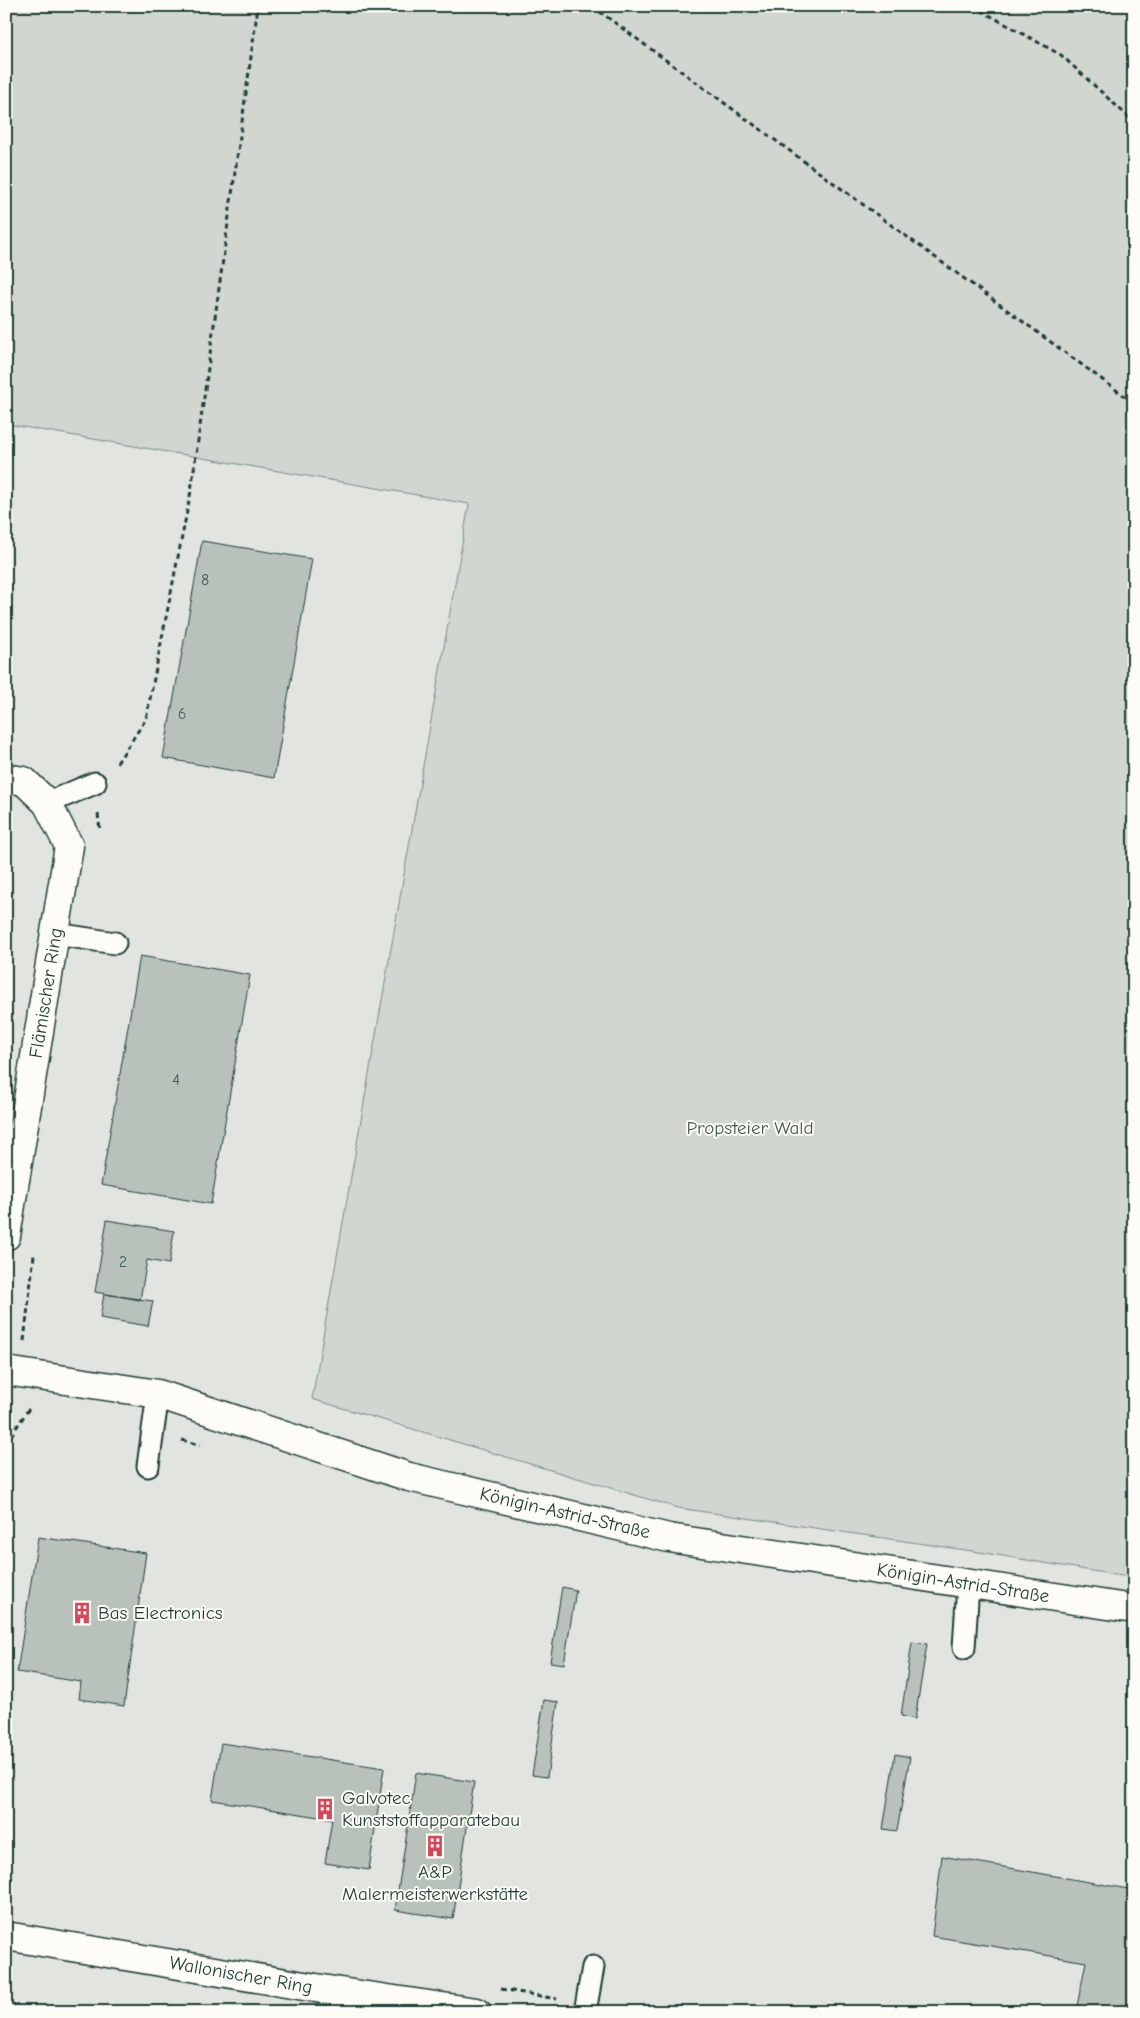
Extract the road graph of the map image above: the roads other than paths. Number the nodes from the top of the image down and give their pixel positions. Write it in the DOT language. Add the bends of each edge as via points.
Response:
graph roads {
  1 [pos="6,778"];
  2 [pos="95,782"];
  3 [pos="47,803"];
  4 [pos="56,934"];
  5 [pos="115,943"];
  6 [pos="6,1236"];
  7 [pos="6,1371"];
  8 [pos="158,1394"];
  9 [pos="148,1466"];
  10 [pos="968,1584"];
  11 [pos="1134,1609"];
  12 [pos="964,1648"];
  13 [pos="6,1936"];
  14 [pos="593,1967"];
  15 [pos="338,2002"];
  16 [pos="477,2012"];
  17 [pos="585,2012"];
  1 -- 3 [label="street, Flämischer Ring" via="24,781"];
  2 -- 3 [label="lane"];
  3 -- 4 [label="street, Flämischer Ring" via="69,846"];
  4 -- 5 [label="lane"];
  4 -- 6 [label="street, Flämischer Ring"];
  7 -- 8 [label="street, Königin-Astrid-Straße"];
  8 -- 9 [label="lane"];
  8 -- 10 [label="street, Königin-Astrid-Straße" via="409,1477 669,1538"];
  10 -- 11 [label="street, Königin-Astrid-Straße"];
  10 -- 12 [label="lane"];
  13 -- 15 [label="street, Wallonischer Ring"];
  14 -- 17 [label="lane"];
  15 -- 16 [label="street, Wallonischer Ring"];
}
